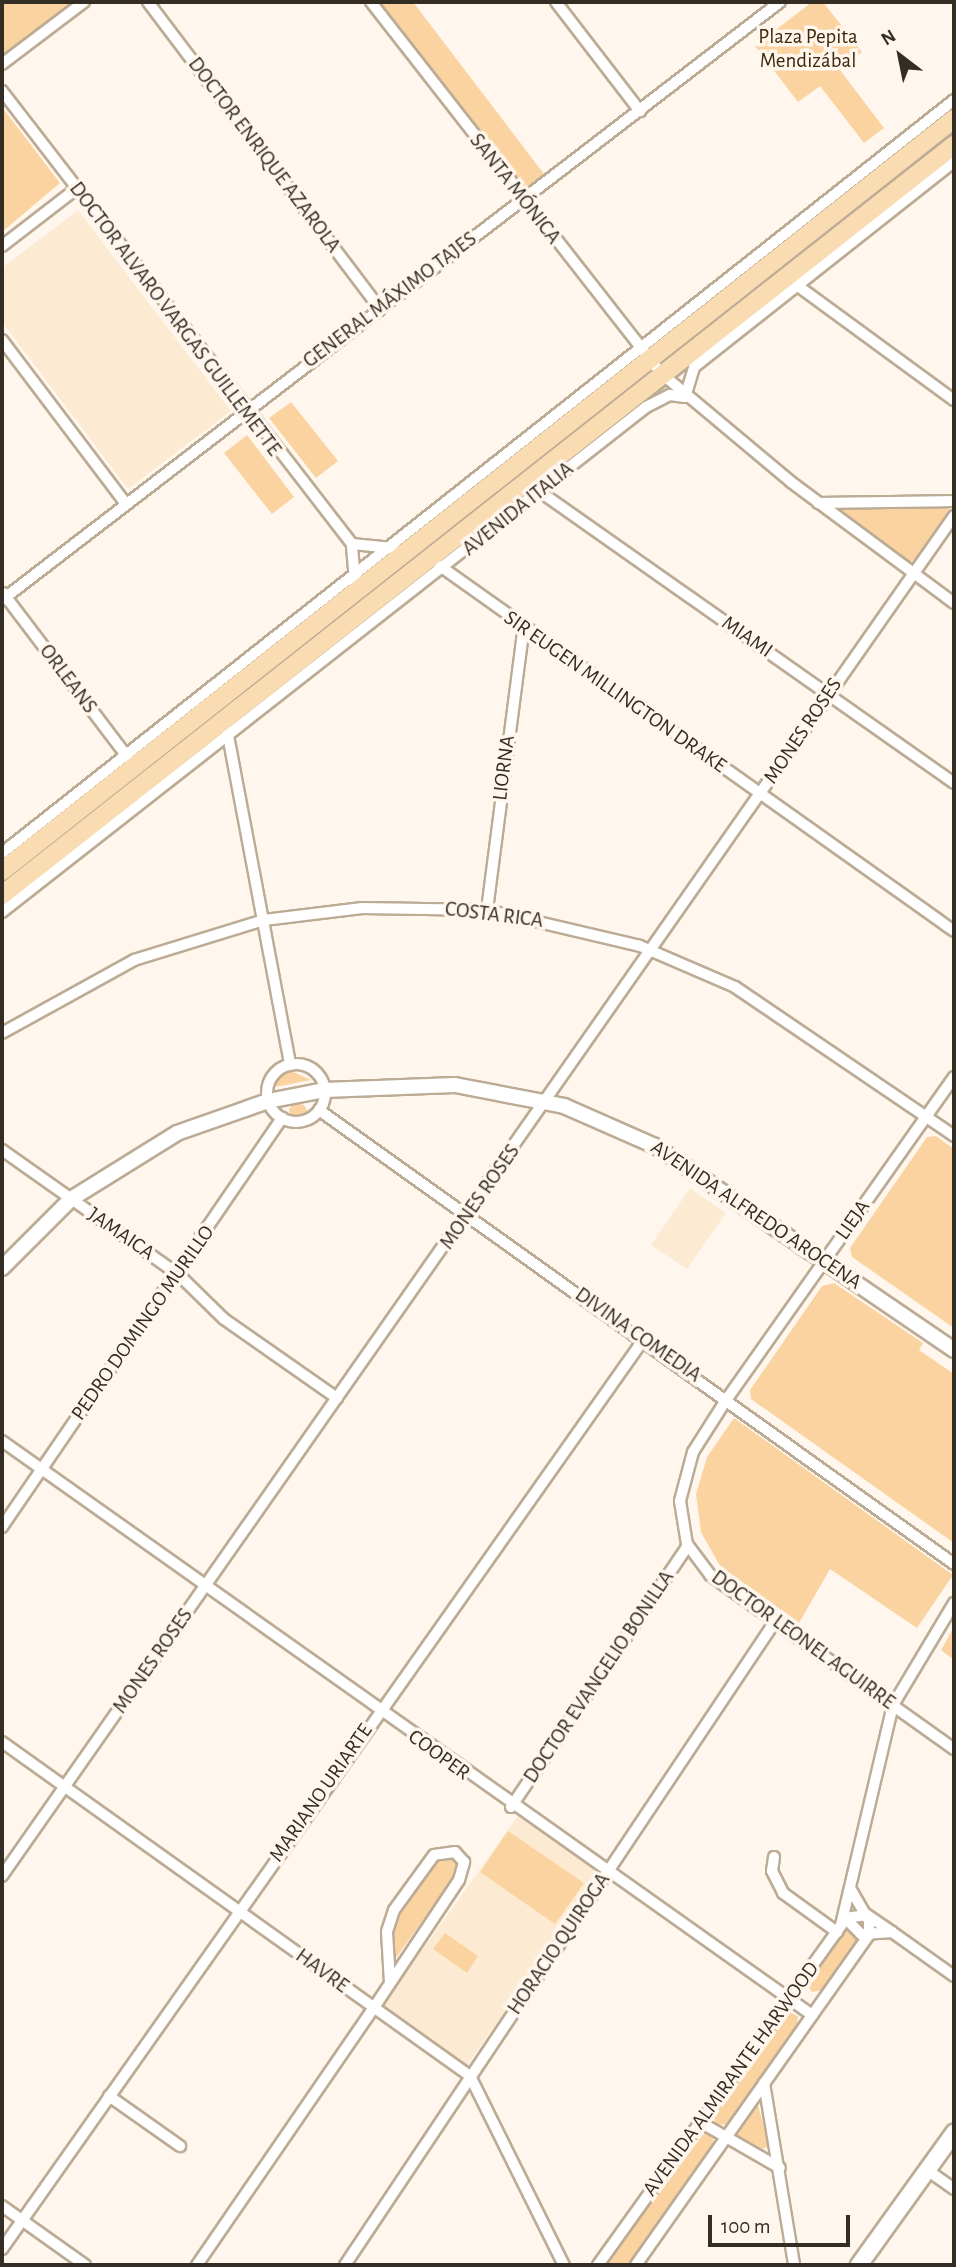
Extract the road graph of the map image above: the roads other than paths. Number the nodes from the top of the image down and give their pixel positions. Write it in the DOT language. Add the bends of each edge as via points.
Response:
graph roads {
  1 [pos="84,2"];
  2 [pos="148,2"];
  3 [pos="371,2"];
  4 [pos="556,2"];
  5 [pos="773,4"];
  6 [pos="2,64"];
  7 [pos="2,92"];
  8 [pos="954,100"];
  9 [pos="640,111"];
  10 [pos="954,119"];
  11 [pos="954,145"];
  12 [pos="885,165"];
  13 [pos="952,167"];
  14 [pos="76,189"];
  15 [pos="522,201"];
  16 [pos="2,246"];
  17 [pos="798,286"];
  18 [pos="379,307"];
  19 [pos="701,312"];
  20 [pos="745,319"];
  21 [pos="722,336"];
  22 [pos="2,340"];
  23 [pos="638,345"];
  24 [pos="650,360"];
  25 [pos="669,369"];
  26 [pos="685,397"];
  27 [pos="954,400"];
  28 [pos="594,404"];
  29 [pos="245,411"];
  30 [pos="606,418"];
  31 [pos="539,491"];
  32 [pos="954,501"];
  33 [pos="126,503"];
  34 [pos="818,503"];
  35 [pos="954,516"];
  36 [pos="352,544"];
  37 [pos="391,548"];
  38 [pos="430,557"];
  39 [pos="914,574"];
  40 [pos="355,577"];
  41 [pos="3,596"];
  42 [pos="351,598"];
  43 [pos="954,603"];
  44 [pos="524,627"];
  45 [pos="281,643"];
  46 [pos="828,694"];
  47 [pos="226,728"];
  48 [pos="131,761"];
  49 [pos="954,783"];
  50 [pos="760,794"];
  51 [pos="2,853"];
  52 [pos="2,871"];
  53 [pos="2,895"];
  54 [pos="487,910"];
  55 [pos="2,912"];
  56 [pos="264,920"];
  57 [pos="954,931"];
  58 [pos="653,951"];
  59 [pos="2,1032"];
  60 [pos="290,1065"];
  61 [pos="954,1077"];
  62 [pos="324,1090"];
  63 [pos="268,1101"];
  64 [pos="547,1102"];
  65 [pos="319,1110"];
  66 [pos="927,1117"];
  67 [pos="282,1118"];
  68 [pos="954,1136"];
  69 [pos="2,1150"];
  70 [pos="71,1199"];
  71 [pos="467,1215"];
  72 [pos="825,1260"];
  73 [pos="2,1268"];
  74 [pos="178,1274"];
  75 [pos="644,1339"];
  76 [pos="954,1350"];
  77 [pos="727,1397"];
  78 [pos="337,1398"];
  79 [pos="2,1441"];
  80 [pos="42,1470"];
  81 [pos="2,1527"];
  82 [pos="688,1546"];
  83 [pos="954,1564"];
  84 [pos="205,1587"];
  85 [pos="954,1603"];
  86 [pos="774,1623"];
  87 [pos="893,1706"];
  88 [pos="378,1711"];
  89 [pos="2,1742"];
  90 [pos="954,1749"];
  91 [pos="64,1788"];
  92 [pos="511,1807"];
  93 [pos="774,1857"];
  94 [pos="607,1872"];
  95 [pos="2,1877"];
  96 [pos="850,1888"];
  97 [pos="239,1911"];
  98 [pos="867,1916"];
  99 [pos="845,1918"];
  100 [pos="837,1932"];
  101 [pos="892,1932"];
  102 [pos="869,1935"];
  103 [pos="954,1976"];
  104 [pos="390,1982"];
  105 [pos="789,1998"];
  106 [pos="373,2009"];
  107 [pos="812,2015"];
  108 [pos="470,2076"];
  109 [pos="764,2083"];
  110 [pos="109,2095"];
  111 [pos="700,2122"];
  112 [pos="954,2133"];
  113 [pos="724,2138"];
  114 [pos="180,2146"];
  115 [pos="780,2168"];
  116 [pos="927,2170"];
  117 [pos="954,2189"];
  118 [pos="2,2206"];
  119 [pos="22,2220"];
  120 [pos="2,2249"];
  121 [pos="85,2265"];
  122 [pos="197,2265"];
  123 [pos="345,2265"];
  124 [pos="564,2265"];
  125 [pos="598,2265"];
  126 [pos="636,2265"];
  127 [pos="794,2265"];
  128 [pos="859,2265"];
  1 -- 6 [label="street"];
  2 -- 18 [label="street, DOCTOR ENRIQUE AZAROLA"];
  3 -- 15 [label="street, SANTA MÓNICA"];
  4 -- 9 [label="street"];
  5 -- 9 [label="street, GENERAL MÁXIMO TAJES"];
  7 -- 14 [label="street, DOCTOR ALVARO VARGAS GUILLEMETTE"];
  8 -- 12 [label="street, AVENIDA ITALIA"];
  9 -- 15 [label="street, GENERAL MÁXIMO TAJES"];
  10 -- 12 [label="main road, AVENIDA ITALIA"];
  11 -- 20 [label="main road, AVENIDA ITALIA"];
  12 -- 19 [label="main road, AVENIDA ITALIA"];
  13 -- 17 [label="street, AVENIDA ITALIA"];
  14 -- 16 [label="street"];
  14 -- 29 [label="street, DOCTOR ALVARO VARGAS GUILLEMETTE"];
  15 -- 18 [label="street, GENERAL MÁXIMO TAJES"];
  15 -- 23 [label="street, SANTA MÓNICA"];
  17 -- 20 [label="street, AVENIDA ITALIA"];
  17 -- 27 [label="street"];
  18 -- 29 [label="street, GENERAL MÁXIMO TAJES"];
  19 -- 21 [label="street"];
  19 -- 23 [label="street, AVENIDA ITALIA"];
  19 -- 24 [label="main road, AVENIDA ITALIA"];
  19 -- 25 [label="main road"];
  20 -- 21 [label="main road, AVENIDA ITALIA"];
  21 -- 25 [label="main road, AVENIDA ITALIA"];
  21 -- 26 [label="street, AVENIDA ITALIA" via="690,372"];
  22 -- 33 [label="street"];
  23 -- 24 [label="street, SANTA MÓNICA"];
  23 -- 37 [label="street, AVENIDA ITALIA" via="608,376"];
  24 -- 25 [label="street, SANTA MÓNICA"];
  24 -- 28 [label="main road, AVENIDA ITALIA"];
  24 -- 30 [label="main road"];
  25 -- 26 [label="street, SANTA MÓNICA"];
  25 -- 30 [label="main road, AVENIDA ITALIA"];
  26 -- 31 [label="street, AVENIDA ITALIA" via="670,395 646,407"];
  26 -- 34 [label="street, SANTA MÓNICA"];
  28 -- 30 [label="street"];
  28 -- 38 [label="main road, AVENIDA ITALIA"];
  29 -- 33 [label="street, GENERAL MÁXIMO TAJES"];
  29 -- 36 [label="street, DOCTOR ALVARO VARGAS GUILLEMETTE"];
  30 -- 38 [label="main road, AVENIDA ITALIA"];
  31 -- 38 [label="street, AVENIDA ITALIA"];
  31 -- 46 [label="street, MIAMI"];
  32 -- 34 [label="street"];
  33 -- 41 [label="street, GENERAL MÁXIMO TAJES"];
  34 -- 39 [label="street, SANTA MÓNICA"];
  35 -- 39 [label="street, MONES ROSES"];
  36 -- 37 [label="street"];
  36 -- 40 [label="street"];
  37 -- 38 [label="street"];
  37 -- 40 [label="street, AVENIDA ITALIA"];
  38 -- 42 [label="main road, AVENIDA ITALIA"];
  38 -- 44 [label="street, SIR EUGEN MILLINGTON DRAKE"];
  38 -- 47 [label="main road, AVENIDA ITALIA"];
  39 -- 43 [label="street, SANTA MÓNICA"];
  39 -- 46 [label="street, MONES ROSES"];
  40 -- 42 [label="street"];
  40 -- 45 [label="street, AVENIDA ITALIA"];
  41 -- 48 [label="street, ORLEANS"];
  42 -- 45 [label="main road, AVENIDA ITALIA"];
  44 -- 50 [label="street, SIR EUGEN MILLINGTON DRAKE"];
  44 -- 54 [label="street, LIORNA"];
  45 -- 48 [label="main road, AVENIDA ITALIA"];
  46 -- 49 [label="street, MIAMI"];
  46 -- 50 [label="street, MONES ROSES"];
  47 -- 53 [label="main road, AVENIDA ITALIA"];
  47 -- 55 [label="street, AVENIDA ITALIA"];
  47 -- 56 [label="street"];
  48 -- 51 [label="street, AVENIDA ITALIA"];
  48 -- 52 [label="main road, AVENIDA ITALIA"];
  50 -- 57 [label="street, SIR EUGEN MILLINGTON DRAKE"];
  50 -- 58 [label="street, MONES ROSES"];
  54 -- 56 [label="street, COSTA RICA" via="373,908"];
  54 -- 58 [label="street, COSTA RICA"];
  56 -- 59 [label="street, COSTA RICA" via="134,960"];
  56 -- 60 [label="street"];
  58 -- 64 [label="street, MONES ROSES"];
  58 -- 66 [label="street, COSTA RICA" via="735,987"];
  60 -- 62 [label="street" via="315,1072"];
  60 -- 63 [label="street" via="271,1078"];
  61 -- 66 [label="street, LIEJA"];
  62 -- 63 [label="street, AVENIDA ALFREDO AROCENA"];
  62 -- 64 [label="street, AVENIDA ALFREDO AROCENA" via="428,1083"];
  62 -- 65 [label="street"];
  63 -- 67 [label="street"];
  63 -- 70 [label="street, AVENIDA ALFREDO AROCENA" via="177,1133"];
  64 -- 71 [label="street, MONES ROSES"];
  64 -- 72 [label="street, AVENIDA ALFREDO AROCENA" via="655,1146"];
  65 -- 67 [label="street" via="303,1121"];
  65 -- 71 [label="street, DIVINA COMEDIA"];
  66 -- 68 [label="street, COSTA RICA"];
  66 -- 72 [label="street, LIEJA"];
  67 -- 74 [label="street, PEDRO DOMINGO MURILLO"];
  69 -- 70 [label="street, JAMAICA"];
  70 -- 73 [label="street, AVENIDA ALFREDO AROCENA"];
  70 -- 74 [label="street, JAMAICA"];
  71 -- 75 [label="street, DIVINA COMEDIA"];
  71 -- 78 [label="street, MONES ROSES"];
  72 -- 76 [label="street, AVENIDA ALFREDO AROCENA"];
  72 -- 77 [label="street, LIEJA"];
  74 -- 78 [label="street, JAMAICA" via="224,1319"];
  74 -- 80 [label="street, PEDRO DOMINGO MURILLO"];
  75 -- 77 [label="street, DIVINA COMEDIA"];
  75 -- 88 [label="street, MARIANO URIARTE"];
  77 -- 82 [label="street, DOCTOR LEONEL AGUIRRE" via="693,1452 680,1488"];
  77 -- 83 [label="street, DIVINA COMEDIA"];
  78 -- 84 [label="street, MONES ROSES"];
  79 -- 80 [label="street, COOPER"];
  80 -- 81 [label="street, PEDRO DOMINGO MURILLO"];
  80 -- 84 [label="street, COOPER"];
  82 -- 86 [label="street, DOCTOR LEONEL AGUIRRE" via="710,1575"];
  82 -- 92 [label="street, DOCTOR EVANGELIO BONILLA"];
  84 -- 88 [label="street, COOPER"];
  84 -- 91 [label="street, MONES ROSES"];
  85 -- 87 [label="street, AVENIDA ALMIRANTE HARWOOD"];
  86 -- 87 [label="street, DOCTOR LEONEL AGUIRRE"];
  86 -- 94 [label="street, HORACIO QUIROGA"];
  87 -- 90 [label="street, DOCTOR LEONEL AGUIRRE"];
  87 -- 96 [label="street, AVENIDA ALMIRANTE HARWOOD"];
  88 -- 92 [label="street, COOPER"];
  88 -- 97 [label="street, MARIANO URIARTE"];
  89 -- 91 [label="street, HAVRE"];
  91 -- 95 [label="street, MONES ROSES"];
  91 -- 97 [label="street, HAVRE"];
  92 -- 94 [label="street, COOPER"];
  93 -- 100 [label="street" via="772,1871 783,1893"];
  94 -- 105 [label="street, COOPER"];
  94 -- 108 [label="street, HORACIO QUIROGA"];
  96 -- 98 [label="street"];
  96 -- 99 [label="street, AVENIDA ALMIRANTE HARWOOD"];
  97 -- 106 [label="street, HAVRE"];
  97 -- 110 [label="street, MARIANO URIARTE"];
  98 -- 99 [label="street"];
  98 -- 101 [label="street"];
  98 -- 102 [label="street"];
  99 -- 100 [label="street, AVENIDA ALMIRANTE HARWOOD"];
  99 -- 102 [label="street"];
  100 -- 105 [label="street, AVENIDA ALMIRANTE HARWOOD"];
  101 -- 102 [label="street"];
  101 -- 103 [label="street"];
  102 -- 107 [label="street, AVENIDA ALMIRANTE HARWOOD"];
  104 -- 104 [label="street" via="464,1871 455,1852 435,1855 394,1910 387,1932"];
  104 -- 106 [label="street"];
  105 -- 107 [label="street, COOPER"];
  105 -- 111 [label="street, AVENIDA ALMIRANTE HARWOOD"];
  106 -- 108 [label="street, HAVRE"];
  106 -- 122 [label="street"];
  107 -- 109 [label="street, AVENIDA ALMIRANTE HARWOOD"];
  108 -- 123 [label="street, HORACIO QUIROGA"];
  108 -- 124 [label="street, HAVRE"];
  109 -- 113 [label="street, AVENIDA ALMIRANTE HARWOOD"];
  109 -- 115 [label="street"];
  110 -- 114 [label="street"];
  110 -- 119 [label="street, MARIANO URIARTE"];
  111 -- 113 [label="street"];
  111 -- 125 [label="street, AVENIDA ALMIRANTE HARWOOD"];
  112 -- 116 [label="main road"];
  113 -- 115 [label="street"];
  113 -- 126 [label="street, AVENIDA ALMIRANTE HARWOOD"];
  115 -- 127 [label="street"];
  116 -- 117 [label="street"];
  116 -- 128 [label="main road"];
  118 -- 119 [label="street"];
  119 -- 120 [label="street, MARIANO URIARTE"];
  119 -- 121 [label="street"];
}
